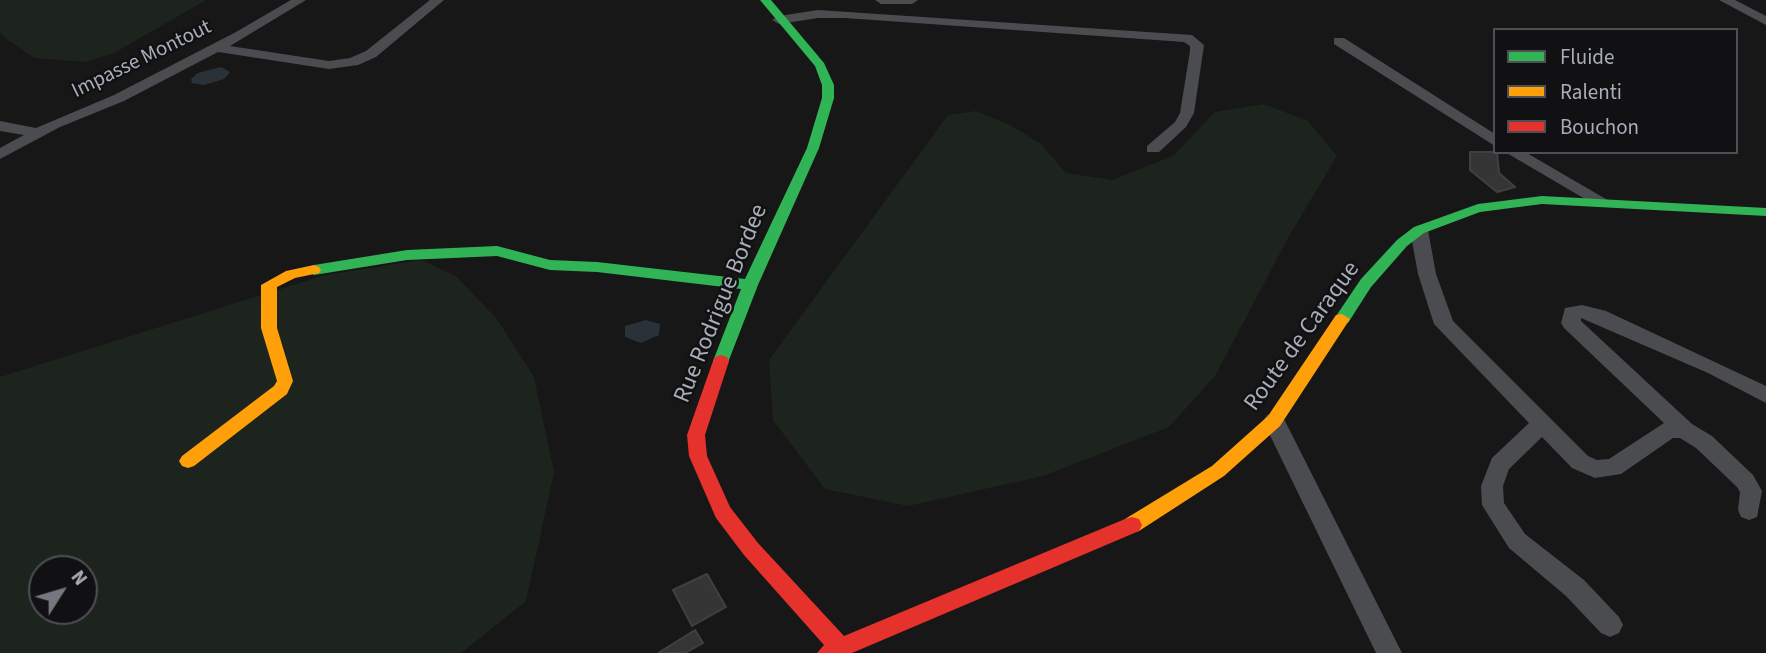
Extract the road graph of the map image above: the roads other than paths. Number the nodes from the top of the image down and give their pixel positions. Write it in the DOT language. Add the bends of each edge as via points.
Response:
graph roads {
  1 [pos="300,0"];
  2 [pos="438,0"];
  3 [pos="765,0"];
  4 [pos="881,0"];
  5 [pos="912,0"];
  6 [pos="1725,0"];
  7 [pos="779,20"];
  8 [pos="1766,21"];
  9 [pos="1339,41"];
  10 [pos="216,48"];
  11 [pos="0,126"];
  12 [pos="38,133"];
  13 [pos="1493,140"];
  14 [pos="1153,149"];
  15 [pos="0,154"];
  16 [pos="1517,154"];
  17 [pos="1603,202"];
  18 [pos="1766,212"];
  19 [pos="1419,230"];
  20 [pos="750,285"];
  21 [pos="1766,396"];
  22 [pos="1273,421"];
  23 [pos="1541,424"];
  24 [pos="1684,430"];
  25 [pos="188,461"];
  26 [pos="1749,510"];
  27 [pos="1610,625"];
  28 [pos="834,650"];
  29 [pos="1389,653"];
  1 -- 10 [label="street, Impasse Montout"];
  2 -- 10 [label="street" via="371,54 353,62 329,65"];
  3 -- 7 [label="street, Rue Rodrigue Bordee"];
  4 -- 5 [label="street"];
  6 -- 8 [label="street"];
  7 -- 14 [label="street" via="845,14 1187,38 1197,45 1187,113"];
  7 -- 20 [label="street, Rue Rodrigue Bordee" via="820,65 828,98 813,148"];
  9 -- 13 [label="street"];
  10 -- 12 [label="street, Impasse Montout"];
  11 -- 12 [label="street"];
  12 -- 15 [label="street, Impasse Montout"];
  16 -- 17 [label="street"];
  17 -- 18 [label="street, Route de Caraque"];
  17 -- 19 [label="street, Route de Caraque" via="1514,202 1478,208"];
  19 -- 22 [label="street, Route de Caraque" via="1366,283"];
  19 -- 23 [label="street" via="1427,274 1444,324"];
  20 -- 25 [label="street" via="550,265 497,251 408,255 298,272 269,285 269,328 285,381 281,390"];
  20 -- 28 [label="street, Rue Rodrigue Bordee" via="705,401 696,435 698,456 723,512"];
  21 -- 24 [label="street" via="1599,316 1572,313 1571,323"];
  22 -- 28 [label="street, Route de Caraque" via="1218,471 1140,521"];
  22 -- 29 [label="street"];
  23 -- 24 [label="street" via="1580,462 1595,469 1613,468 1669,430"];
  23 -- 27 [label="street" via="1500,464 1492,486 1493,505 1517,541 1575,588"];
  24 -- 26 [label="street" via="1704,442 1745,481 1751,491"];
}
